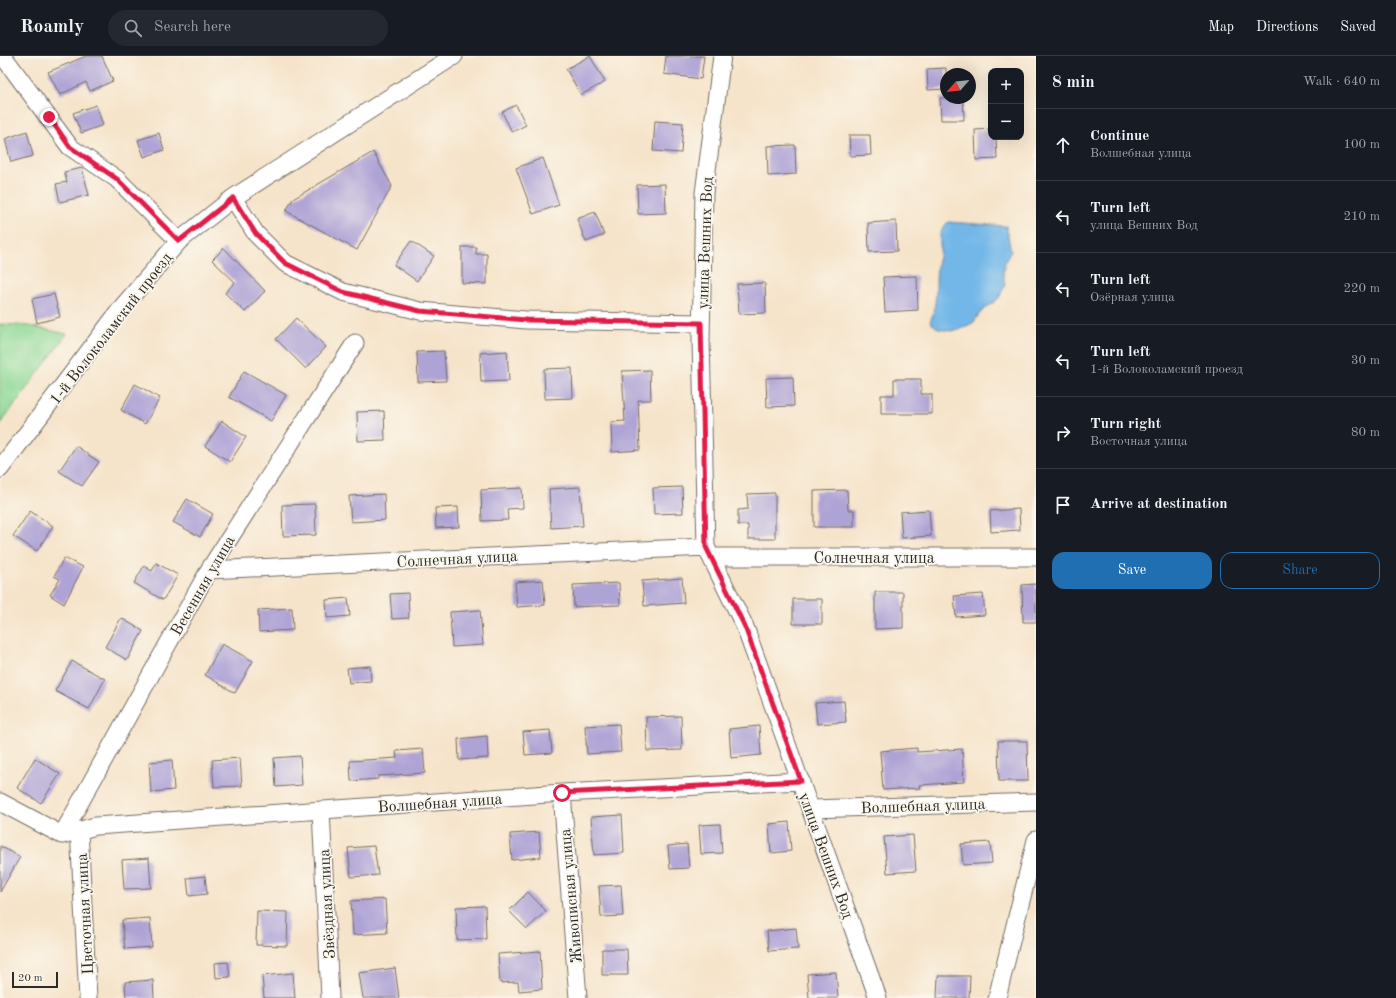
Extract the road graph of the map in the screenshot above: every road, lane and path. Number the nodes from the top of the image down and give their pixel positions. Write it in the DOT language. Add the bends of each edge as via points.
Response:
graph roads {
  1 [pos="3,56"];
  2 [pos="454,56"];
  3 [pos="722,56"];
  4 [pos="233,198"];
  5 [pos="179,241"];
  6 [pos="701,323"];
  7 [pos="355,343"];
  8 [pos="0,469"];
  9 [pos="709,552"];
  10 [pos="1036,557"];
  11 [pos="208,570"];
  12 [pos="801,781"];
  13 [pos="562,793"];
  14 [pos="0,802"];
  15 [pos="1036,802"];
  16 [pos="810,809"];
  17 [pos="321,810"];
  18 [pos="79,830"];
  19 [pos="62,835"];
  20 [pos="1036,840"];
  21 [pos="88,998"];
  22 [pos="330,998"];
  23 [pos="578,998"];
  24 [pos="878,998"];
  25 [pos="997,998"];
  1 -- 5 [label="street" via="70,147 117,179"];
  2 -- 4 [label="street, 1-й Волоколамский проезд"];
  3 -- 6 [label="street, улица Вешних Вод" via="704,193"];
  4 -- 5 [label="street, 1-й Волоколамский проезд"];
  4 -- 6 [label="street" via="256,234 285,263 343,292 427,312 526,320"];
  5 -- 8 [label="street, 1-й Волоколамский проезд" via="123,306"];
  6 -- 9 [label="street, улица Вешних Вод"];
  7 -- 11 [label="street, Весенняя улица"];
  9 -- 10 [label="street, Солнечная улица"];
  9 -- 11 [label="street, Солнечная улица"];
  9 -- 12 [label="street, улица Вешних Вод" via="745,627"];
  11 -- 19 [label="street, Весенняя улица"];
  12 -- 13 [label="street, Волшебная улица"];
  12 -- 16 [label="street, улица Вешних Вод"];
  13 -- 17 [label="street, Волшебная улица"];
  13 -- 23 [label="street, Живописная улица"];
  14 -- 19 [label="street"];
  15 -- 16 [label="street, Волшебная улица"];
  16 -- 24 [label="street, улица Вешних Вод"];
  17 -- 18 [label="street, Волшебная улица" via="96,826"];
  17 -- 22 [label="street, Звёздная улица"];
  18 -- 19 [label="street, Волшебная улица"];
  18 -- 21 [label="street, Цветочная улица"];
  20 -- 25 [label="street"];
}
